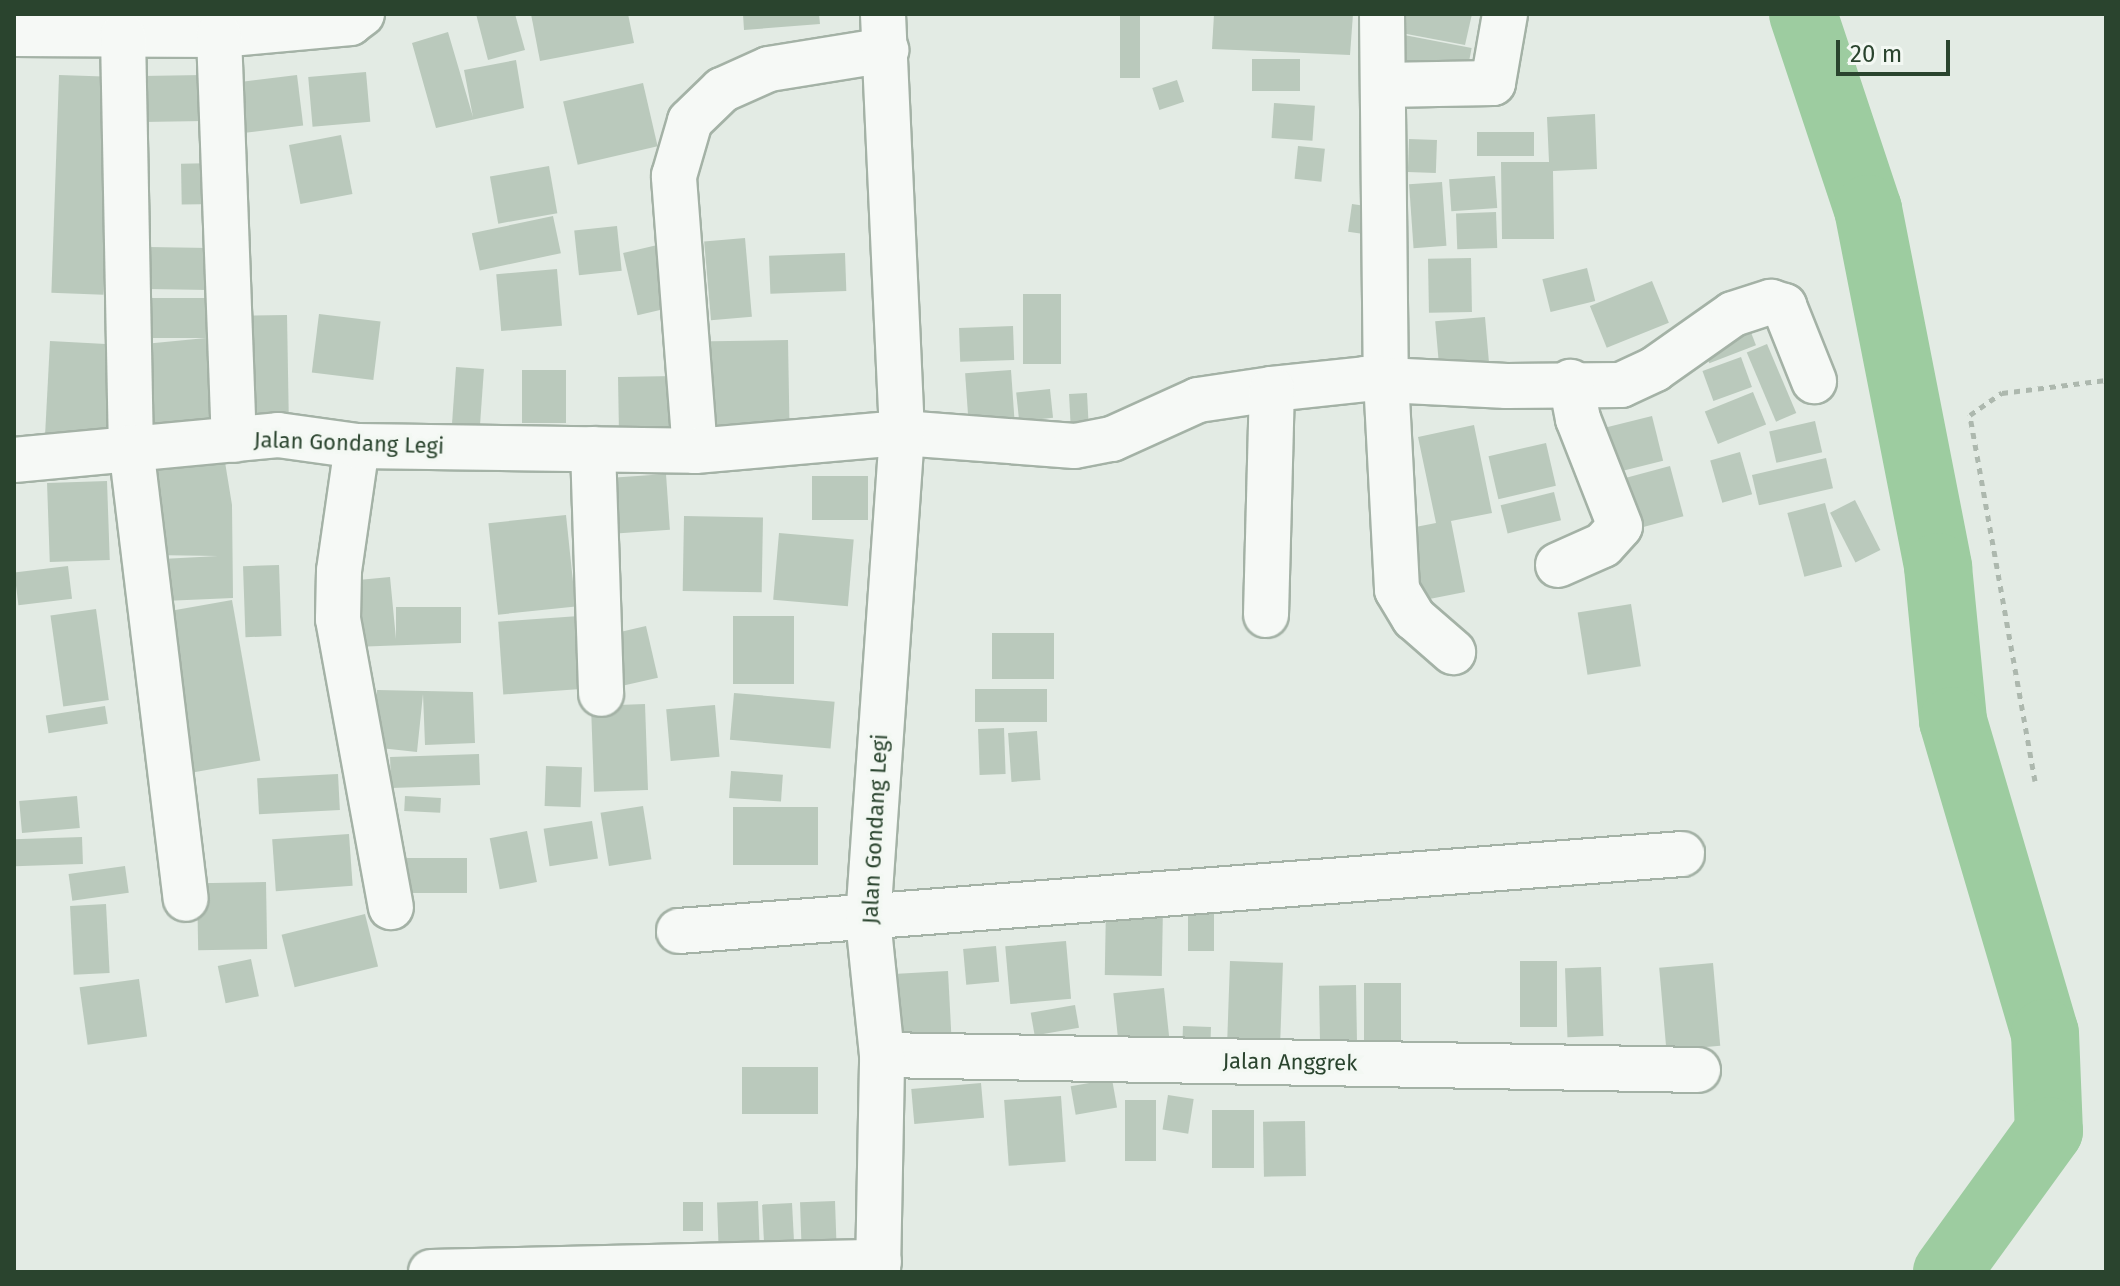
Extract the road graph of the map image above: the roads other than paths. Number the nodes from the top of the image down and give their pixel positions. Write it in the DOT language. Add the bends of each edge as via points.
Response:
graph roads {
  1 [pos="362,14"];
  2 [pos="1382,14"];
  3 [pos="1505,14"];
  4 [pos="885,32"];
  5 [pos="14,34"];
  6 [pos="219,35"];
  7 [pos="123,49"];
  8 [pos="1383,85"];
  9 [pos="1386,379"];
  10 [pos="1814,381"];
  11 [pos="1571,382"];
  12 [pos="1272,389"];
  13 [pos="902,433"];
  14 [pos="234,440"];
  15 [pos="357,446"];
  16 [pos="131,447"];
  17 [pos="593,449"];
  18 [pos="695,451"];
  19 [pos="14,460"];
  20 [pos="1558,565"];
  21 [pos="1266,615"];
  22 [pos="1453,652"];
  23 [pos="601,694"];
  24 [pos="1682,854"];
  25 [pos="186,899"];
  26 [pos="391,907"];
  27 [pos="868,920"];
  28 [pos="679,931"];
  29 [pos="882,1055"];
  30 [pos="1698,1070"];
  31 [pos="878,1267"];
  32 [pos="431,1272"];
  1 -- 6 [label="street" via="350,23"];
  2 -- 8 [label="street"];
  3 -- 8 [label="street" via="1493,83"];
  4 -- 13 [label="street, Jalan Gondang Legi"];
  4 -- 18 [label="street" via="769,69 722,90 690,121 674,176"];
  5 -- 7 [label="street"];
  6 -- 7 [label="street"];
  6 -- 14 [label="street"];
  7 -- 16 [label="street"];
  8 -- 9 [label="street"];
  9 -- 11 [label="street" via="1507,386"];
  9 -- 12 [label="street"];
  9 -- 22 [label="street" via="1397,590 1414,618"];
  10 -- 11 [label="street" via="1784,306 1771,302 1733,314 1655,369 1621,385"];
  11 -- 20 [label="street" via="1578,419 1620,526 1603,545"];
  12 -- 13 [label="street" via="1187,403 1095,444 978,442"];
  12 -- 21 [label="street"];
  13 -- 18 [label="street, Jalan Gondang Legi"];
  13 -- 27 [label="street, Jalan Gondang Legi"];
  14 -- 15 [label="street, Jalan Gondang Legi" via="278,435"];
  14 -- 16 [label="street, Jalan Gondang Legi"];
  15 -- 17 [label="street, Jalan Gondang Legi"];
  15 -- 26 [label="street" via="339,571 338,619"];
  16 -- 19 [label="street, Jalan Gondang Legi"];
  16 -- 25 [label="street"];
  17 -- 18 [label="street, Jalan Gondang Legi"];
  17 -- 23 [label="street"];
  24 -- 27 [label="street"];
  27 -- 28 [label="street"];
  27 -- 29 [label="street, Jalan Gondang Legi"];
  29 -- 30 [label="street, Jalan Anggrek"];
  29 -- 31 [label="street, Jalan Gondang Legi"];
  31 -- 32 [label="street"];
}
